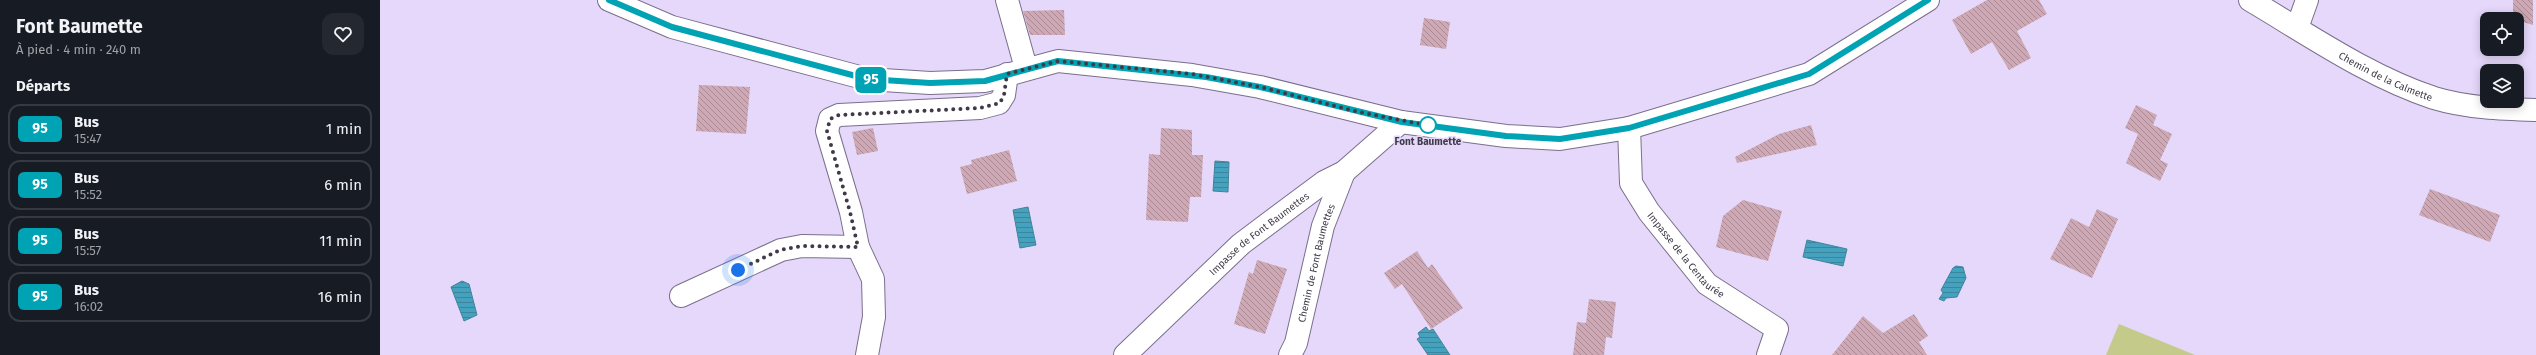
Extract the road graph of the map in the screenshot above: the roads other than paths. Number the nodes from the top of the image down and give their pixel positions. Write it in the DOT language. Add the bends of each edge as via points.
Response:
graph roads {
  1 [pos="609,0"];
  2 [pos="1007,0"];
  3 [pos="1928,0"];
  4 [pos="2250,0"];
  5 [pos="2307,0"];
  6 [pos="2297,28"];
  7 [pos="1017,71"];
  8 [pos="2536,110"];
  9 [pos="1402,122"];
  10 [pos="1629,128"];
  11 [pos="1344,172"];
  12 [pos="858,247"];
  13 [pos="681,296"];
  14 [pos="867,355"];
  15 [pos="1125,355"];
  16 [pos="1290,355"];
  17 [pos="1768,355"];
  1 -- 7 [label="street" via="672,27 867,79 930,83 985,81"];
  2 -- 7 [label="street"];
  3 -- 10 [label="street" via="1809,74"];
  4 -- 6 [label="street, Chemin de la Calmette"];
  5 -- 6 [label="street"];
  6 -- 8 [label="street, Chemin de la Calmette" via="2385,79 2435,98 2489,109"];
  7 -- 9 [label="street" via="1058,61 1192,74 1260,87"];
  7 -- 12 [label="street" via="1000,103 980,108 839,115 830,119 827,131"];
  9 -- 10 [label="street" via="1506,136 1560,139"];
  9 -- 11 [label="street, Impasse de Font Baumettes"];
  10 -- 17 [label="street, Impasse de la Centaurée" via="1631,184 1649,212 1707,284 1777,329"];
  11 -- 15 [label="street, Impasse de Font Baumettes" via="1324,182 1241,244"];
  11 -- 16 [label="street, Chemin de Font Baumettes" via="1323,226 1296,343"];
  12 -- 13 [label="street" via="802,246 780,250"];
  12 -- 14 [label="street" via="873,279 874,317"];
}
